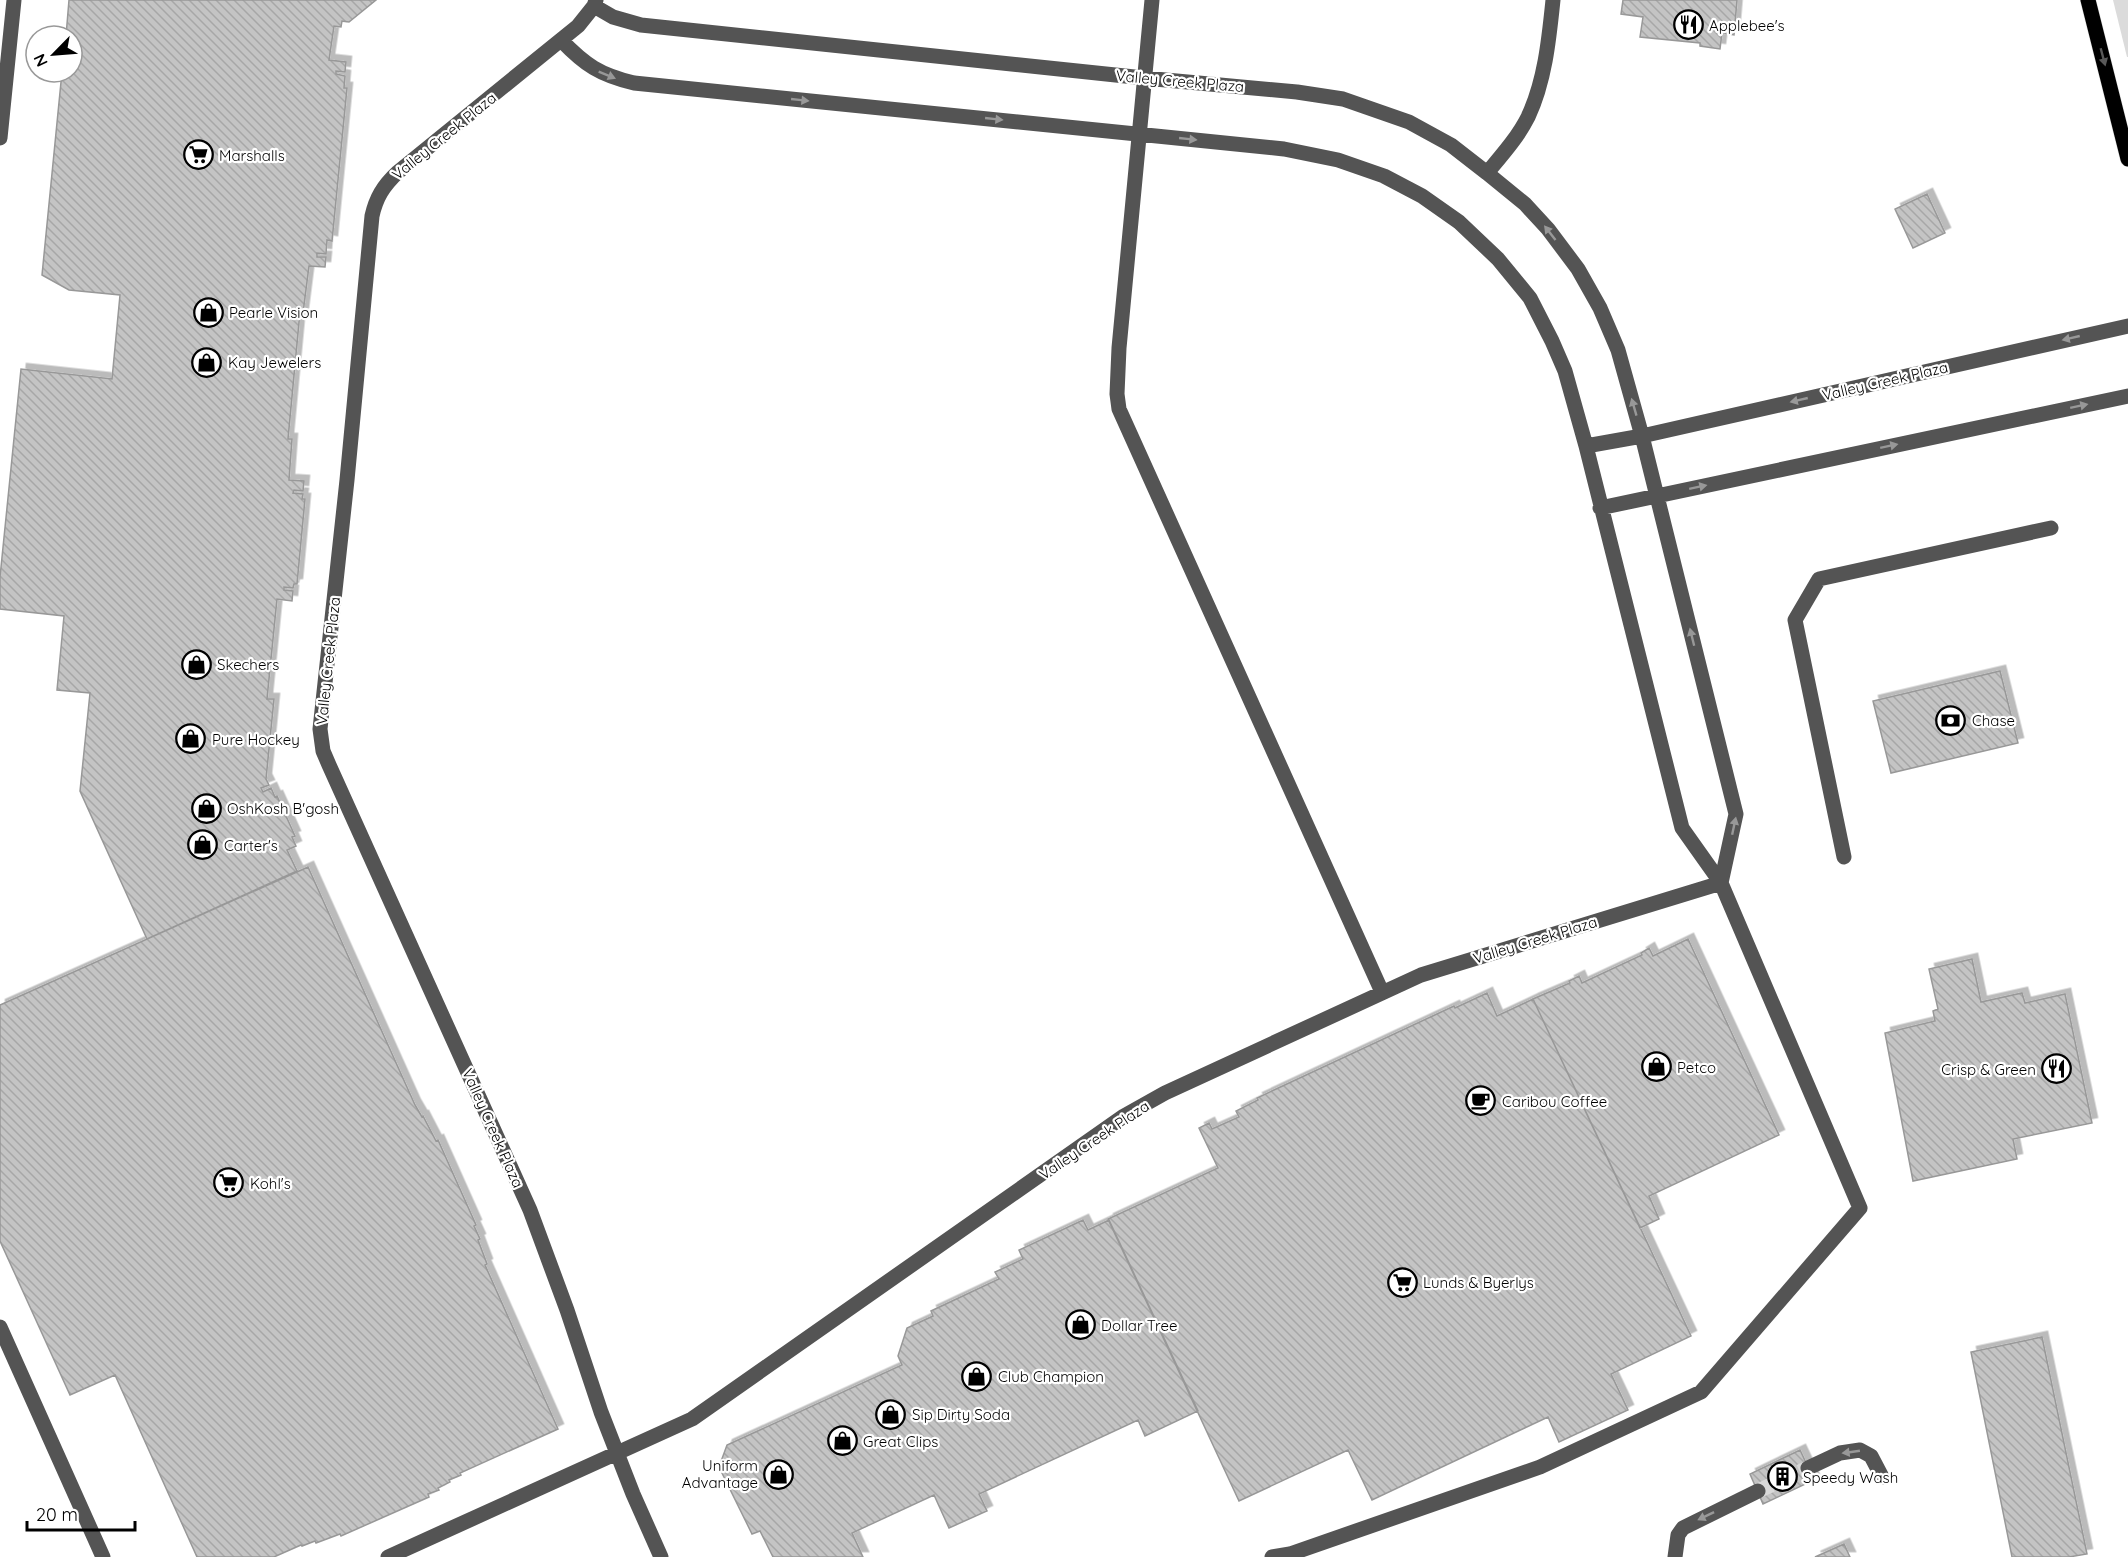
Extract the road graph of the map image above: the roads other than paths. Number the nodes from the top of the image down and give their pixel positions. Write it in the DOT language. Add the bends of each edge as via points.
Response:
graph roads {
  1 [pos="14,0"];
  2 [pos="1152,0"];
  3 [pos="1553,0"];
  4 [pos="2088,0"];
  5 [pos="595,3"];
  6 [pos="561,40"];
  7 [pos="1144,78"];
  8 [pos="1139,134"];
  9 [pos="0,138"];
  10 [pos="2128,159"];
  11 [pos="1487,173"];
  12 [pos="2128,326"];
  13 [pos="2128,396"];
  14 [pos="1642,436"];
  15 [pos="1586,446"];
  16 [pos="1656,495"];
  17 [pos="1600,508"];
  18 [pos="2051,528"];
  19 [pos="1845,857"];
  20 [pos="1721,883"];
  21 [pos="1382,992"];
  22 [pos="0,1327"];
  23 [pos="617,1454"];
  24 [pos="1808,1468"];
  25 [pos="1882,1477"];
  26 [pos="1758,1491"];
  27 [pos="103,1557"];
  28 [pos="388,1557"];
  29 [pos="661,1557"];
  30 [pos="1272,1557"];
  31 [pos="1675,1557"];
  1 -- 9 [label="street"];
  2 -- 7 [label="street"];
  3 -- 11 [label="street" via="1534,102 1519,132"];
  4 -- 10 [label="main road, one-way"];
  5 -- 6 [label="street, Valley Creek Plaza" via="578,26"];
  5 -- 7 [label="street, Valley Creek Plaza" via="613,17 641,25"];
  6 -- 8 [label="street, one-way" via="601,74 634,84"];
  6 -- 23 [label="street, Valley Creek Plaza" via="398,172 383,188 375,205 320,729 329,765 537,1228"];
  7 -- 8 [label="street"];
  7 -- 11 [label="street, Valley Creek Plaza" via="1343,99 1409,122 1451,145"];
  8 -- 15 [label="street, one-way" via="1284,149 1338,160 1422,196 1498,259 1530,298 1565,371"];
  8 -- 21 [label="street" via="1119,348 1119,409"];
  14 -- 11 [label="street, Valley Creek Plaza, one-way" via="1618,350 1578,269 1525,204"];
  12 -- 14 [label="street, Valley Creek Plaza, one-way"];
  16 -- 13 [label="street, one-way"];
  14 -- 15 [label="street, Valley Creek Plaza"];
  14 -- 16 [label="street, Valley Creek Plaza"];
  15 -- 17 [label="street"];
  16 -- 17 [label="street"];
  20 -- 16 [label="street, Valley Creek Plaza, one-way" via="1736,814"];
  17 -- 20 [label="street" via="1682,828"];
  18 -- 19 [label="street" via="1819,579 1795,620"];
  20 -- 21 [label="street, Valley Creek Plaza" via="1421,975"];
  20 -- 30 [label="street" via="1860,1208 1701,1392 1540,1467"];
  21 -- 23 [label="street, Valley Creek Plaza" via="1145,1104 707,1409 680,1426"];
  22 -- 27 [label="street"];
  23 -- 28 [label="street"];
  23 -- 29 [label="street, Valley Creek Plaza"];
  25 -- 24 [label="street, one-way" via="1871,1456 1860,1450 1840,1453"];
  26 -- 31 [label="street, one-way" via="1683,1527"];
}
